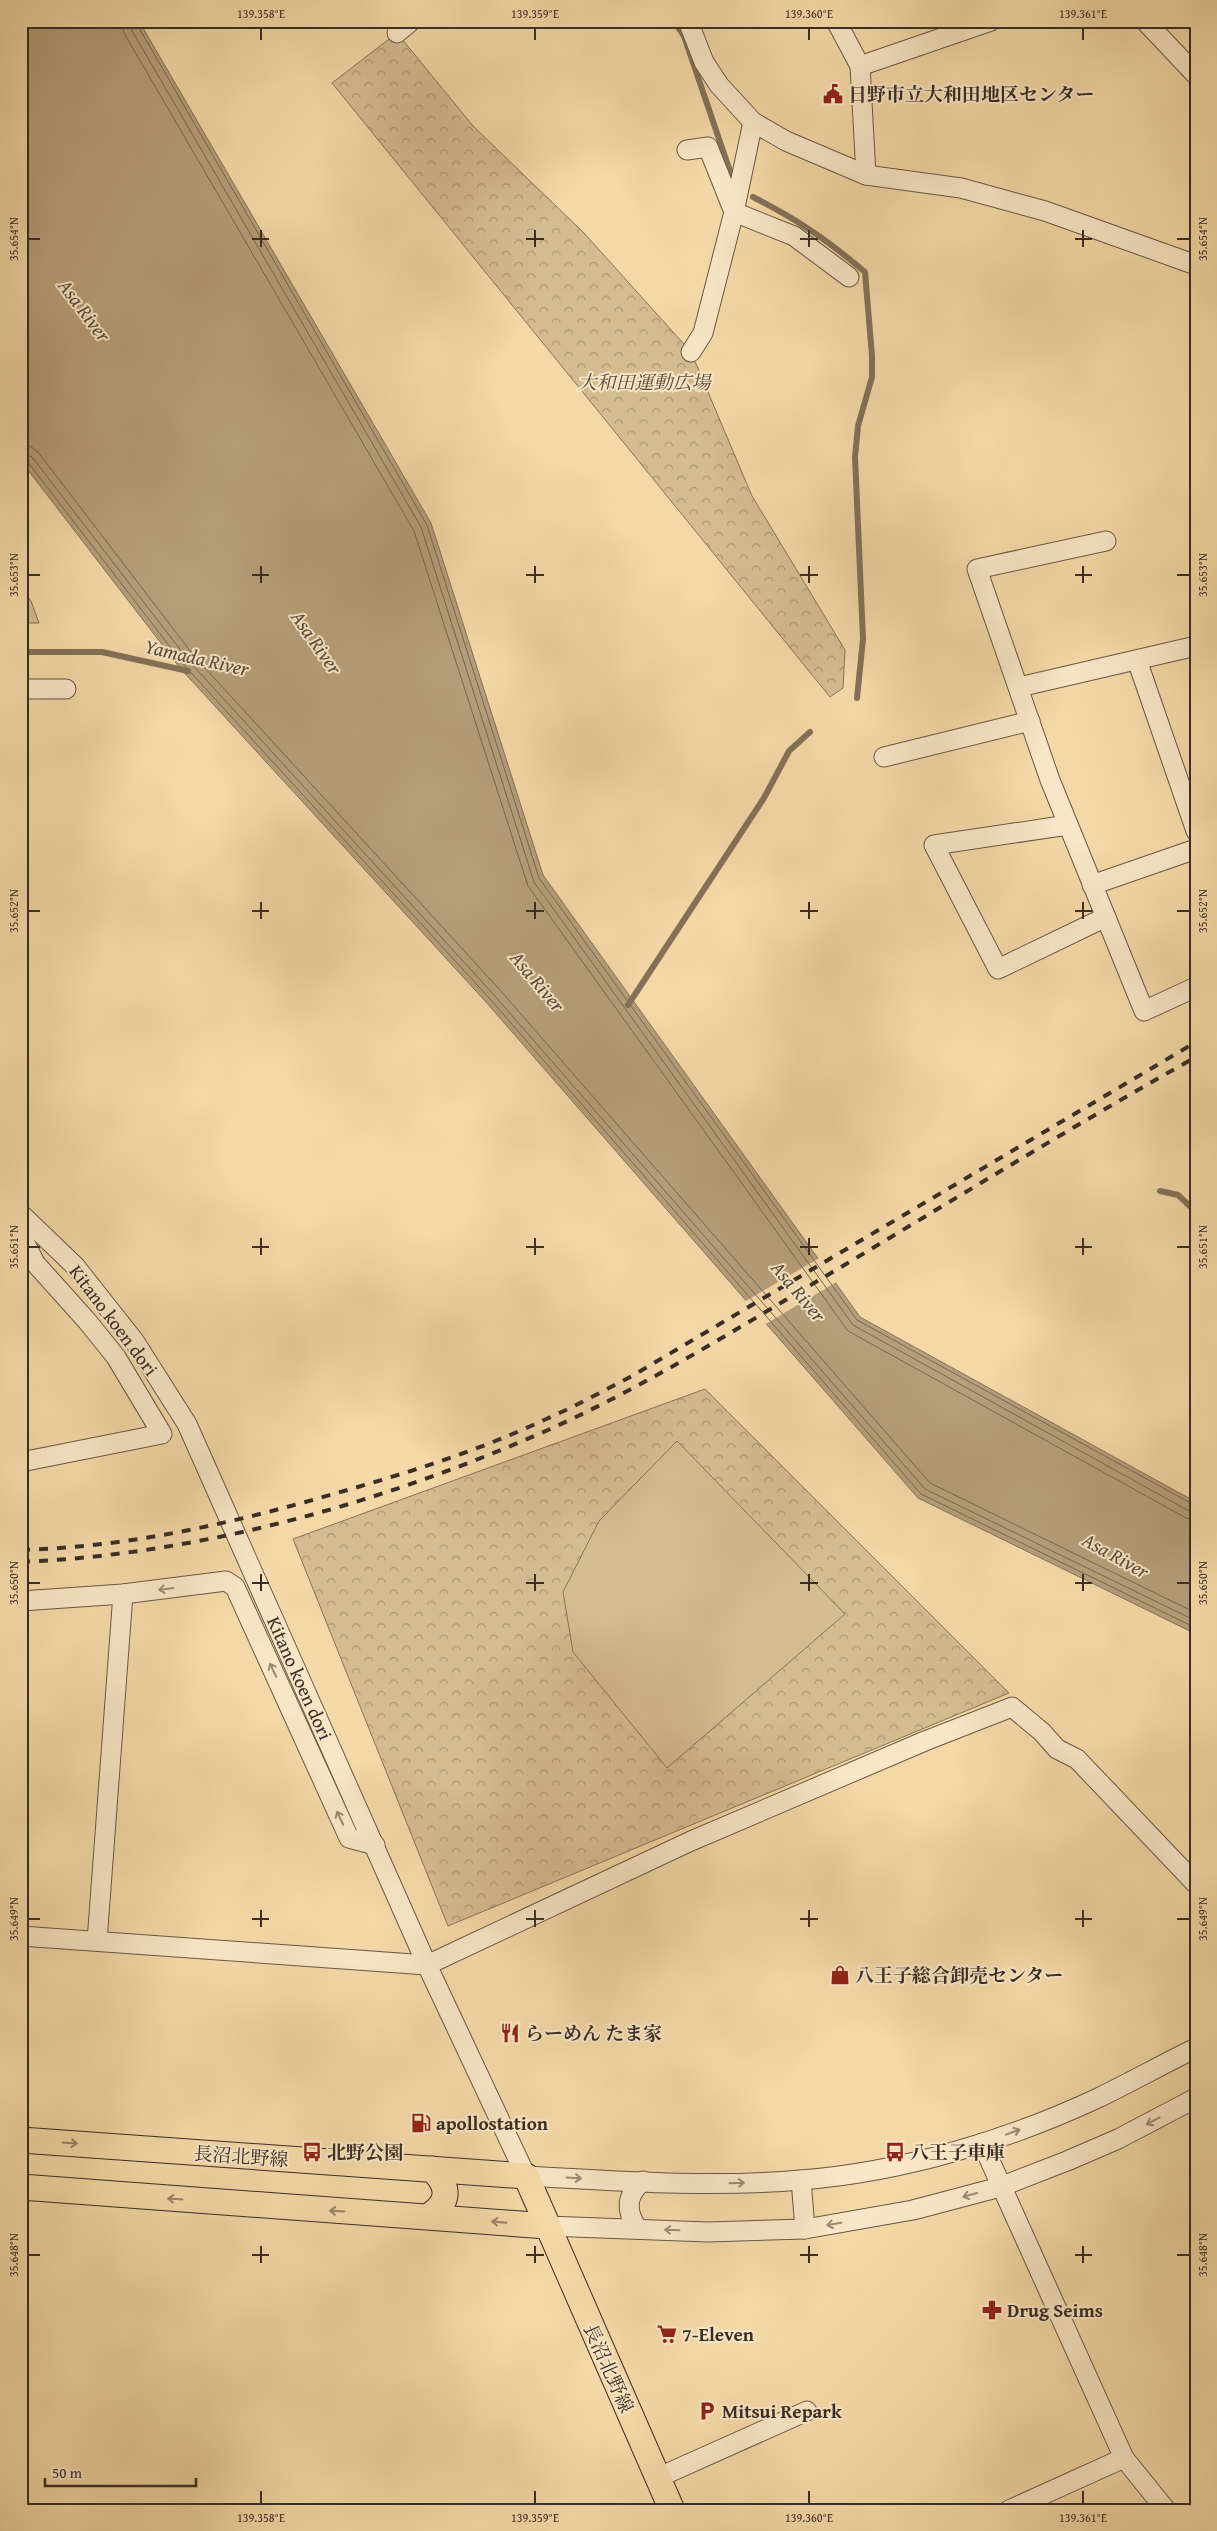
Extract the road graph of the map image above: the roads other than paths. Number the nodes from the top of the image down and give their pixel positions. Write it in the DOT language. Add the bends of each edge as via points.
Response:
graph roads {
  1 [pos="688,21"];
  2 [pos="836,21"];
  3 [pos="991,21"];
  4 [pos="1145,21"];
  5 [pos="860,66"];
  6 [pos="1196,75"];
  7 [pos="753,122"];
  8 [pos="686,150"];
  9 [pos="866,175"];
  10 [pos="734,212"];
  11 [pos="1196,265"];
  12 [pos="849,277"];
  13 [pos="691,352"];
  14 [pos="1106,541"];
  15 [pos="1196,646"];
  16 [pos="1137,660"];
  17 [pos="1019,686"];
  18 [pos="66,688"];
  19 [pos="21,689"];
  20 [pos="1030,721"];
  21 [pos="884,757"];
  22 [pos="1068,825"];
  23 [pos="1196,831"];
  24 [pos="1196,849"];
  25 [pos="1092,885"];
  26 [pos="1106,917"];
  27 [pos="1196,987"];
  28 [pos="21,1214"];
  29 [pos="21,1228"];
  30 [pos="21,1462"];
  31 [pos="123,1594"];
  32 [pos="21,1600"];
  33 [pos="375,1845"];
  34 [pos="1196,1884"];
  35 [pos="21,1936"];
  36 [pos="97,1941"];
  37 [pos="427,1965"];
  38 [pos="1196,2048"];
  39 [pos="1196,2098"];
  40 [pos="21,2140"];
  41 [pos="982,2143"];
  42 [pos="432,2169"];
  43 [pos="526,2176"];
  44 [pos="801,2180"];
  45 [pos="644,2181"];
  46 [pos="21,2187"];
  47 [pos="1000,2187"];
  48 [pos="429,2216"];
  49 [pos="548,2226"];
  50 [pos="638,2229"];
  51 [pos="805,2229"];
  52 [pos="808,2411"];
  53 [pos="1124,2458"];
  54 [pos="657,2478"];
  55 [pos="672,2510"];
  56 [pos="1009,2510"];
  57 [pos="1166,2510"];
  1 -- 7 [label="street" via="704,62"];
  2 -- 5 [label="street"];
  3 -- 5 [label="street"];
  4 -- 6 [label="street"];
  5 -- 9 [label="street"];
  7 -- 9 [label="street" via="786,142"];
  7 -- 10 [label="street"];
  8 -- 10 [label="street" via="708,147"];
  9 -- 11 [label="street" via="970,190 1045,211"];
  10 -- 12 [label="street" via="794,236"];
  10 -- 13 [label="street" via="703,333"];
  14 -- 17 [label="street" via="977,569"];
  15 -- 16 [label="street"];
  16 -- 17 [label="street"];
  16 -- 23 [label="street"];
  17 -- 20 [label="street"];
  18 -- 19 [label="street"];
  20 -- 21 [label="street"];
  20 -- 22 [label="street"];
  22 -- 25 [label="street"];
  22 -- 26 [label="street" via="934,845 998,969"];
  24 -- 25 [label="street"];
  25 -- 26 [label="street"];
  26 -- 27 [label="street" via="1144,1011"];
  28 -- 33 [label="street, Kitano koen dori" via="75,1266 135,1342 187,1424"];
  29 -- 30 [label="street" via="35,1264 116,1357 162,1434"];
  31 -- 32 [label="street"];
  33 -- 31 [label="street, one-way" via="349,1838 234,1587 226,1581"];
  31 -- 36 [label="street"];
  33 -- 37 [label="street, Kitano koen dori"];
  34 -- 37 [label="street" via="1077,1759 1057,1749 1012,1707 700,1837"];
  35 -- 36 [label="street"];
  36 -- 37 [label="street"];
  37 -- 43 [label="street, Kitano koen dori"];
  41 -- 38 [label="street, one-way" via="1098,2098"];
  39 -- 47 [label="street, one-way" via="1118,2139"];
  40 -- 42 [label="main road, 長沼北野線, one-way"];
  41 -- 44 [label="street" via="899,2165"];
  41 -- 47 [label="street"];
  42 -- 43 [label="main road, 長沼北野線"];
  42 -- 48 [label="main road" via="441,2178 445,2200"];
  43 -- 45 [label="street, one-way"];
  43 -- 49 [label="main road, 長沼北野線"];
  45 -- 44 [label="street, one-way" via="701,2184"];
  44 -- 51 [label="street"];
  45 -- 50 [label="street" via="630,2195 628,2207 630,2219"];
  48 -- 46 [label="main road, one-way"];
  47 -- 51 [label="street, one-way" via="913,2210"];
  47 -- 53 [label="street"];
  49 -- 48 [label="main road, one-way"];
  49 -- 50 [label="street"];
  49 -- 54 [label="main road, 長沼北野線"];
  51 -- 50 [label="street, one-way" via="708,2232"];
  52 -- 54 [label="street"];
  53 -- 56 [label="street"];
  53 -- 57 [label="street"];
  54 -- 55 [label="main road, 長沼北野線"];
}
